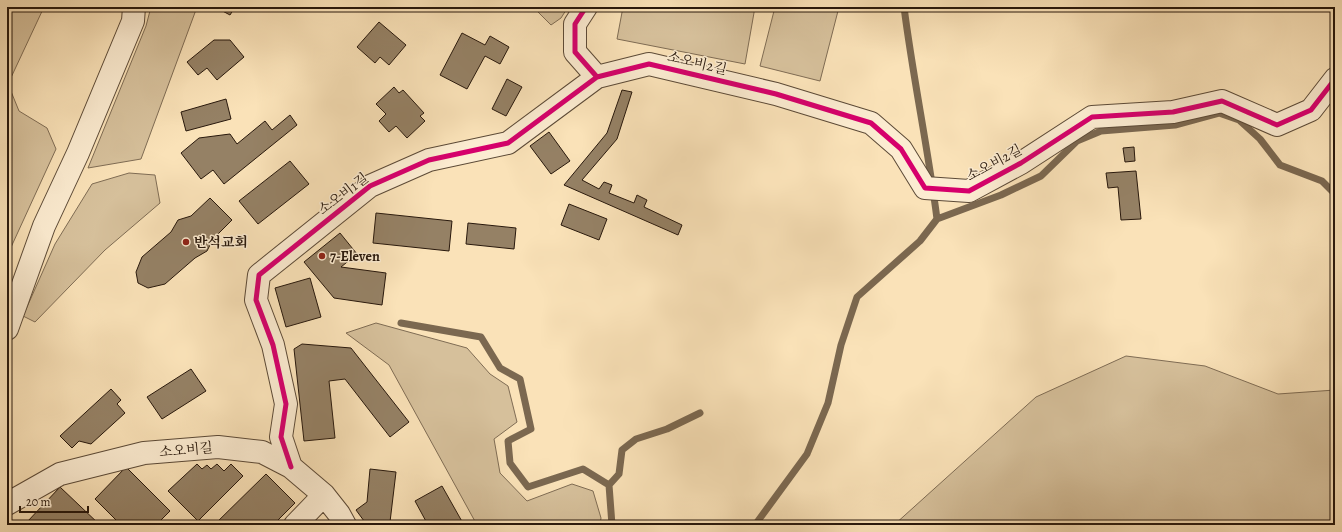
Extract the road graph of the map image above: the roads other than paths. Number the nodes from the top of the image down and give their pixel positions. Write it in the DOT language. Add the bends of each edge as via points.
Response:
graph roads {
  1 [pos="134,7"];
  2 [pos="586,7"];
  3 [pos="596,76"];
  4 [pos="1335,79"];
  5 [pos="7,329"];
  6 [pos="291,467"];
  7 [pos="324,495"];
  8 [pos="7,504"];
  9 [pos="295,525"];
  10 [pos="345,525"];
  1 -- 5 [label="street" via="133,21 44,226"];
  2 -- 3 [label="street" via="575,24 576,52"];
  3 -- 4 [label="street, 소오비2길" via="649,64 776,94 871,123 901,149 925,188 969,191 1022,163 1092,117 1173,112 1222,101 1277,125 1311,110"];
  3 -- 6 [label="street, 소오비1길" via="508,143 429,160 370,186 259,275 256,300 273,345 286,404 282,437"];
  6 -- 7 [label="street, 소오비길"];
  6 -- 8 [label="street, 소오비길" via="262,452 218,447 144,453 60,474"];
  7 -- 9 [label="street"];
  7 -- 10 [label="street, 소오비길"];
}
